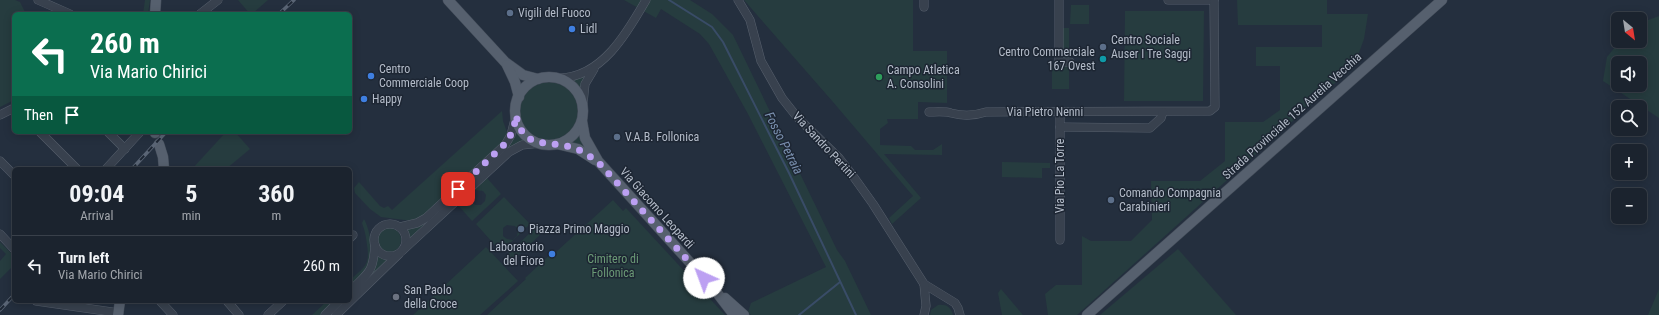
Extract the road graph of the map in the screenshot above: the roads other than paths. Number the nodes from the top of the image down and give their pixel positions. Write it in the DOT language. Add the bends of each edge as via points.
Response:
graph roads {
  1 [pos="38,0"];
  2 [pos="156,0"];
  3 [pos="218,0"];
  4 [pos="448,0"];
  5 [pos="738,0"];
  6 [pos="1059,0"];
  7 [pos="1169,0"];
  8 [pos="1214,0"];
  9 [pos="1442,0"];
  10 [pos="645,2"];
  11 [pos="65,12"];
  12 [pos="156,12"];
  13 [pos="203,12"];
  14 [pos="505,62"];
  15 [pos="1070,62"];
  16 [pos="598,64"];
  17 [pos="560,78"];
  18 [pos="538,79"];
  19 [pos="518,97"];
  20 [pos="583,103"];
  21 [pos="12,109"];
  22 [pos="929,112"];
  23 [pos="1060,112"];
  24 [pos="1163,112"];
  25 [pos="0,115"];
  26 [pos="516,115"];
  27 [pos="582,121"];
  28 [pos="1060,127"];
  29 [pos="42,134"];
  30 [pos="110,134"];
  31 [pos="138,134"];
  32 [pos="541,143"];
  33 [pos="159,144"];
  34 [pos="555,144"];
  35 [pos="125,149"];
  36 [pos="0,161"];
  37 [pos="598,162"];
  38 [pos="75,167"];
  39 [pos="108,167"];
  40 [pos="164,167"];
  41 [pos="12,173"];
  42 [pos="400,227"];
  43 [pos="0,234"];
  44 [pos="1060,240"];
  45 [pos="375,244"];
  46 [pos="12,247"];
  47 [pos="401,252"];
  48 [pos="924,284"];
  49 [pos="352,289"];
  50 [pos="714,289"];
  51 [pos="352,299"];
  52 [pos="49,303"];
  53 [pos="120,303"];
  54 [pos="162,303"];
  55 [pos="229,303"];
  56 [pos="281,303"];
  57 [pos="338,303"];
  58 [pos="348,303"];
  59 [pos="118,314"];
  60 [pos="173,315"];
  61 [pos="239,315"];
  62 [pos="268,315"];
  63 [pos="325,315"];
  64 [pos="336,315"];
  65 [pos="734,315"];
  66 [pos="744,315"];
  67 [pos="924,315"];
  68 [pos="960,315"];
  69 [pos="1087,315"];
  1 -- 11 [label="street"];
  2 -- 12 [label="main road"];
  3 -- 13 [label="street"];
  4 -- 14 [label="main road"];
  5 -- 48 [label="street, Via Sandro Pertini" via="750,20 761,60 777,90 800,121 839,158 853,176"];
  6 -- 15 [label="street" via="1059,62"];
  7 -- 8 [label="street"];
  8 -- 24 [label="street, Via Pietro Nenni" via="1215,107 1206,112"];
  9 -- 69 [label="main road, Strada Provinciale 152 Aurelia Vecchia"];
  10 -- 16 [label="street" via="621,39"];
  14 -- 18 [label="main road" via="523,75"];
  14 -- 19 [label="main road" via="515,82"];
  16 -- 17 [label="street" via="580,75"];
  16 -- 20 [label="street" via="585,84"];
  17 -- 18 [label="main road"];
  17 -- 20 [label="main road" via="575,89"];
  18 -- 19 [label="main road" via="526,86"];
  19 -- 26 [label="main road"];
  20 -- 27 [label="main road, Via Giacomo Leopardi"];
  21 -- 25 [label="street"];
  22 -- 23 [label="street, Via Pietro Nenni" via="979,115 986,112"];
  23 -- 24 [label="street, Via Pietro Nenni"];
  23 -- 28 [label="street, Via Pio La Torre"];
  24 -- 28 [label="street, Via Pietro Nenni" via="1161,118 1150,128"];
  26 -- 32 [label="main road, Via Giacomo Leopardi" via="524,133"];
  26 -- 42 [label="street" via="511,135 505,145 426,218 417,224"];
  27 -- 34 [label="main road" via="578,130 571,136"];
  27 -- 37 [label="main road, Via Giacomo Leopardi" via="585,138"];
  28 -- 44 [label="street, Via Pio La Torre"];
  29 -- 38 [label="street"];
  30 -- 35 [label="street"];
  31 -- 35 [label="street"];
  32 -- 34 [label="main road, Via Giacomo Leopardi"];
  32 -- 47 [label="street" via="522,145 509,152"];
  33 -- 40 [label="main road"];
  34 -- 37 [label="main road, Via Giacomo Leopardi" via="578,149"];
  35 -- 39 [label="street"];
  36 -- 41 [label="street"];
  37 -- 50 [label="main road, Via Giacomo Leopardi"];
  42 -- 45 [label="street" via="391,224 381,227 375,235"];
  42 -- 47 [label="street" via="406,237 406,244"];
  43 -- 46 [label="street"];
  45 -- 47 [label="street" via="377,250 384,255 390,256"];
  45 -- 49 [label="street" via="371,269"];
  47 -- 51 [label="street"];
  48 -- 67 [label="street, Via Sandro Pertini"];
  48 -- 68 [label="street, Via Sandro Pertini" via="955,303"];
  50 -- 65 [label="main road, Via Giacomo Leopardi"];
  50 -- 66 [label="main road, Via Giacomo Leopardi" via="738,307"];
  52 -- 59 [label="street"];
  53 -- 59 [label="main road"];
  54 -- 60 [label="street"];
  55 -- 61 [label="street"];
  56 -- 62 [label="street"];
  57 -- 63 [label="street"];
  58 -- 64 [label="street"];
}
